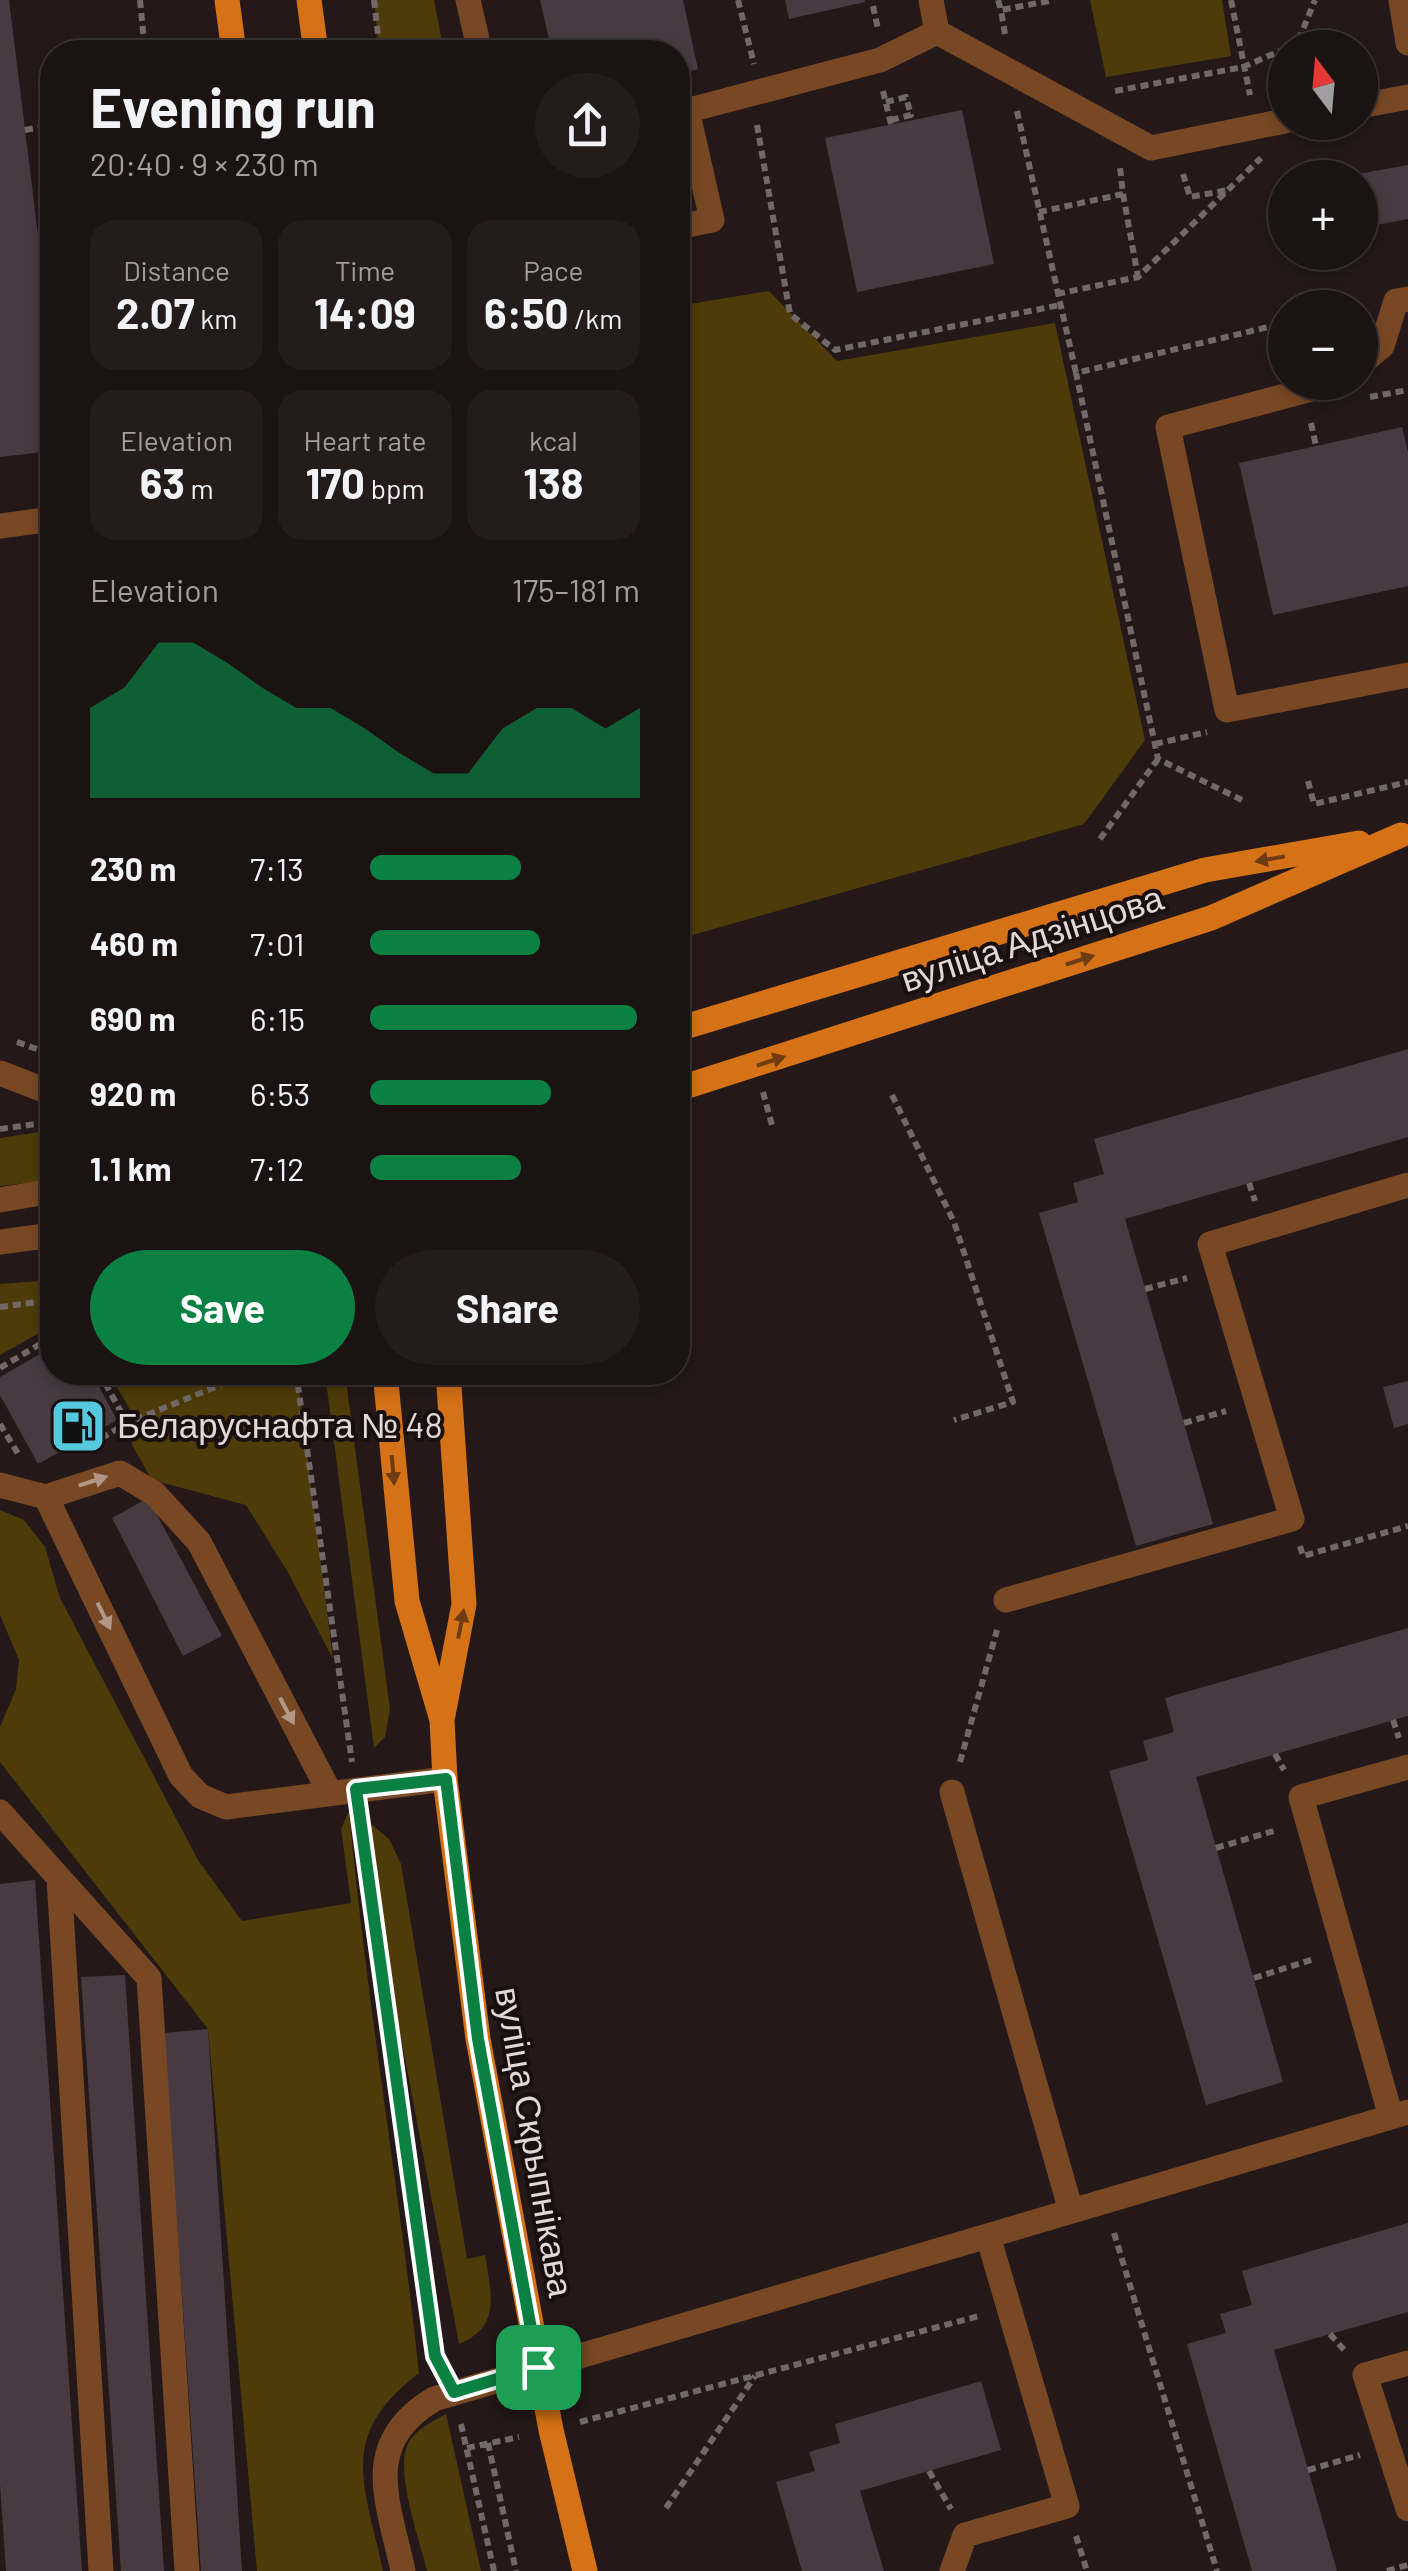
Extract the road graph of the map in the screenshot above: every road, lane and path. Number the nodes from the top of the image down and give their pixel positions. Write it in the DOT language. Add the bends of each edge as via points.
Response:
graph roads {
  1 [pos="140,0"];
  2 [pos="227,0"];
  3 [pos="309,0"];
  4 [pos="374,0"];
  5 [pos="468,0"];
  6 [pos="738,0"];
  7 [pos="931,0"];
  8 [pos="998,0"];
  9 [pos="1054,0"];
  10 [pos="1231,0"];
  11 [pos="1315,0"];
  12 [pos="1000,10"];
  13 [pos="1303,30"];
  14 [pos="937,32"];
  15 [pos="1006,36"];
  16 [pos="145,40"];
  17 [pos="232,40"];
  18 [pos="314,40"];
  19 [pos="379,40"];
  20 [pos="477,40"];
  21 [pos="1268,56"];
  22 [pos="1243,67"];
  23 [pos="757,74"];
  24 [pos="1099,94"];
  25 [pos="1014,97"];
  26 [pos="1408,97"];
  27 [pos="1231,100"];
  28 [pos="1378,103"];
  29 [pos="886,104"];
  30 [pos="690,110"];
  31 [pos="760,118"];
  32 [pos="1268,124"];
  33 [pos="40,128"];
  34 [pos="26,130"];
  35 [pos="690,141"];
  36 [pos="1178,158"];
  37 [pos="1119,163"];
  38 [pos="1228,190"];
  39 [pos="1124,194"];
  40 [pos="1039,212"];
  41 [pos="690,225"];
  42 [pos="1138,277"];
  43 [pos="1408,299"];
  44 [pos="1060,305"];
  45 [pos="1268,327"];
  46 [pos="1378,349"];
  47 [pos="1076,374"];
  48 [pos="1270,400"];
  49 [pos="1308,408"];
  50 [pos="1316,446"];
  51 [pos="40,521"];
  52 [pos="0,526"];
  53 [pos="1408,675"];
  54 [pos="1158,758"];
  55 [pos="1308,782"];
  56 [pos="1408,782"];
  57 [pos="1242,800"];
  58 [pos="1404,834"];
  59 [pos="1100,839"];
  60 [pos="690,1025"];
  61 [pos="0,1073"];
  62 [pos="690,1085"];
  63 [pos="40,1088"];
  64 [pos="892,1096"];
  65 [pos="40,1123"];
  66 [pos="0,1130"];
  67 [pos="1408,1185"];
  68 [pos="40,1192"];
  69 [pos="0,1200"];
  70 [pos="40,1236"];
  71 [pos="0,1242"];
  72 [pos="1218,1269"];
  73 [pos="1145,1289"];
  74 [pos="40,1302"];
  75 [pos="0,1307"];
  76 [pos="40,1345"];
  77 [pos="0,1368"];
  78 [pos="107,1385"];
  79 [pos="221,1385"];
  80 [pos="297,1385"];
  81 [pos="385,1385"];
  82 [pos="449,1385"];
  83 [pos="1257,1401"];
  84 [pos="954,1420"];
  85 [pos="1184,1423"];
  86 [pos="0,1424"];
  87 [pos="127,1424"];
  88 [pos="78,1452"];
  89 [pos="22,1462"];
  90 [pos="0,1485"];
  91 [pos="46,1497"];
  92 [pos="1408,1526"];
  93 [pos="1303,1556"];
  94 [pos="1006,1600"];
  95 [pos="442,1720"];
  96 [pos="1408,1768"];
  97 [pos="446,1779"];
  98 [pos="343,1791"];
  99 [pos="952,1792"];
  100 [pos="0,1812"];
  101 [pos="1308,1820"];
  102 [pos="1216,1848"];
  103 [pos="60,1878"];
  104 [pos="1344,1950"];
  105 [pos="1254,1978"];
  106 [pos="1399,2115"];
  107 [pos="1104,2202"];
  108 [pos="1070,2211"];
  109 [pos="988,2236"];
  110 [pos="1009,2308"];
  111 [pos="1408,2364"];
  112 [pos="538,2367"];
  113 [pos="755,2375"];
  114 [pos="454,2392"];
  115 [pos="638,2407"];
  116 [pos="488,2444"];
  117 [pos="1388,2447"];
  118 [pos="1308,2470"];
  119 [pos="929,2471"];
  120 [pos="666,2508"];
  121 [pos="1408,2510"];
  122 [pos="965,2535"];
  123 [pos="1408,2565"];
  124 [pos="101,2571"];
  125 [pos="188,2571"];
  126 [pos="403,2571"];
  127 [pos="494,2571"];
  128 [pos="516,2571"];
  129 [pos="585,2571"];
  130 [pos="952,2571"];
  131 [pos="1217,2571"];
  132 [pos="1387,2571"];
  1 -- 16 [label="path"];
  2 -- 17 [label="main road"];
  3 -- 18 [label="main road"];
  4 -- 19 [label="path"];
  5 -- 20 [label="street"];
  6 -- 23 [label="path"];
  7 -- 14 [label="street"];
  8 -- 12 [label="path"];
  9 -- 12 [label="path"];
  10 -- 22 [label="path"];
  11 -- 13 [label="path"];
  12 -- 15 [label="path"];
  14 -- 30 [label="street" via="880,60"];
  14 -- 32 [label="street" via="1151,148"];
  21 -- 22 [label="path"];
  22 -- 24 [label="path"];
  22 -- 27 [label="path" via="1250,97"];
  25 -- 40 [label="path"];
  26 -- 28 [label="street"];
  29 -- 29 [label="path" via="891,122 911,114 906,96"];
  31 -- 44 [label="path" via="756,131 790,314 835,350"];
  33 -- 34 [label="path"];
  35 -- 41 [label="street" via="712,220"];
  36 -- 38 [label="path" via="1190,197"];
  37 -- 39 [label="path"];
  39 -- 40 [label="path"];
  39 -- 42 [label="path"];
  40 -- 44 [label="path"];
  43 -- 46 [label="street" via="1396,301"];
  44 -- 47 [label="path"];
  45 -- 47 [label="path"];
  47 -- 54 [label="path"];
  48 -- 53 [label="street" via="1168,427 1227,710"];
  49 -- 50 [label="path"];
  51 -- 52 [label="street"];
  54 -- 57 [label="path"];
  54 -- 59 [label="path"];
  55 -- 56 [label="path" via="1314,804"];
  58 -- 60 [label="main road, вуліца Адзінцова, one-way" via="1205,870"];
  62 -- 58 [label="main road, вуліца Адзінцова, one-way" via="1212,918"];
  61 -- 63 [label="street"];
  64 -- 84 [label="path" via="954,1222 1013,1402"];
  65 -- 66 [label="path"];
  67 -- 72 [label="street" via="1210,1244"];
  68 -- 69 [label="street"];
  70 -- 71 [label="street"];
  72 -- 73 [label="path"];
  72 -- 83 [label="street"];
  74 -- 75 [label="path"];
  76 -- 77 [label="path"];
  78 -- 87 [label="path"];
  79 -- 87 [label="path"];
  80 -- 98 [label="path"];
  81 -- 95 [label="main road, вуліца Скрыпнікава, one-way" via="407,1601"];
  95 -- 82 [label="main road, вуліца Скрыпнікава, one-way" via="464,1604"];
  83 -- 85 [label="path"];
  83 -- 94 [label="street" via="1292,1519"];
  86 -- 89 [label="path"];
  87 -- 88 [label="path"];
  90 -- 91 [label="street"];
  91 -- 98 [label="street, one-way" via="120,1472 155,1494 199,1542"];
  91 -- 98 [label="street, one-way" via="181,1776 200,1796 226,1806"];
  92 -- 93 [label="path"];
  94 -- 99 [label="path"];
  95 -- 97 [label="main road, вуліца Скрыпнікава"];
  96 -- 101 [label="street" via="1301,1798"];
  97 -- 98 [label="street"];
  97 -- 112 [label="main road, вуліца Скрыпнікава" via="478,2039"];
  98 -- 114 [label="path" via="435,2356"];
  99 -- 108 [label="street"];
  100 -- 103 [label="street"];
  101 -- 102 [label="path"];
  101 -- 104 [label="street"];
  103 -- 124 [label="street"];
  103 -- 125 [label="street" via="149,1978"];
  104 -- 105 [label="path"];
  104 -- 106 [label="street"];
  106 -- 107 [label="street"];
  107 -- 108 [label="street"];
  107 -- 131 [label="path"];
  108 -- 109 [label="street"];
  109 -- 110 [label="street"];
  109 -- 112 [label="street"];
  110 -- 113 [label="path"];
  110 -- 122 [label="street" via="1067,2506"];
  111 -- 117 [label="street" via="1365,2376"];
  112 -- 114 [label="street"];
  112 -- 129 [label="main road, вуліца Скрыпнікава"];
  113 -- 115 [label="path"];
  113 -- 120 [label="path"];
  114 -- 126 [label="street" via="411,2413 392,2435 383,2473"];
  114 -- 127 [label="path"];
  116 -- 128 [label="path"];
  117 -- 118 [label="path"];
  117 -- 121 [label="street"];
  119 -- 122 [label="path"];
  122 -- 130 [label="street"];
  123 -- 132 [label="path"];
}
